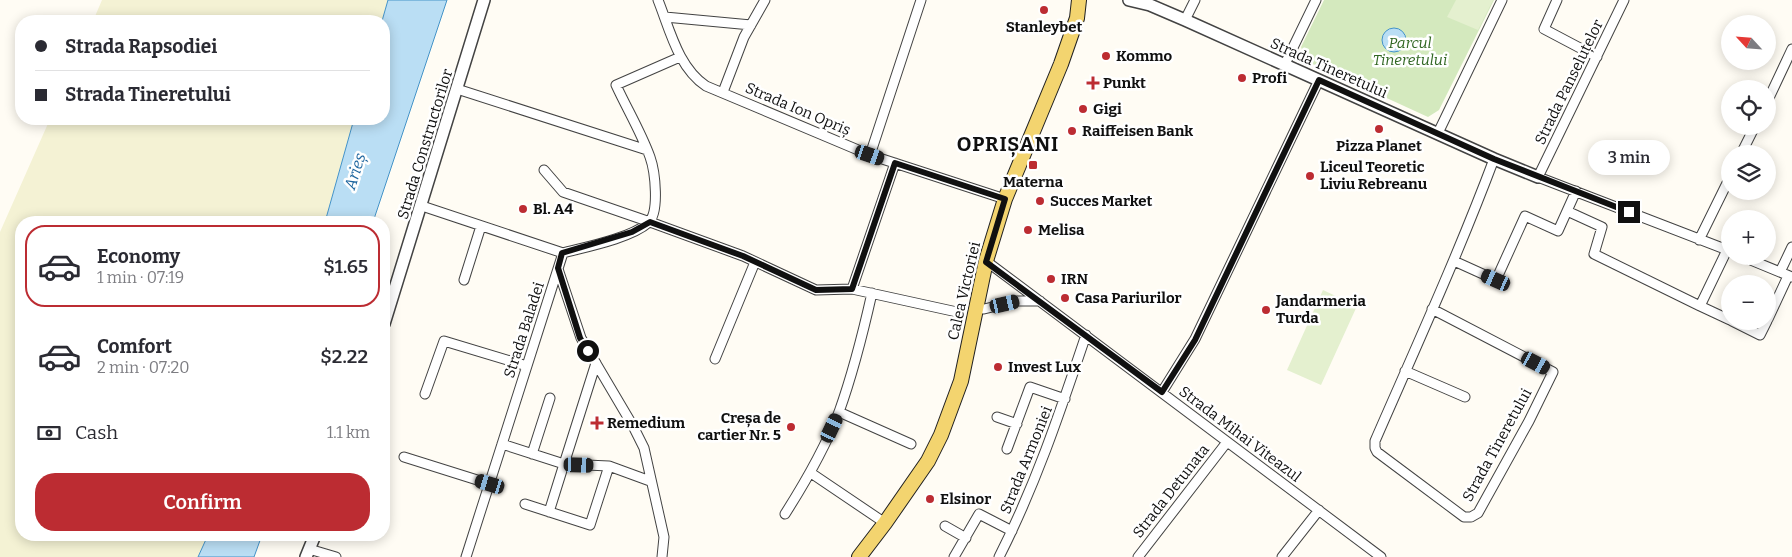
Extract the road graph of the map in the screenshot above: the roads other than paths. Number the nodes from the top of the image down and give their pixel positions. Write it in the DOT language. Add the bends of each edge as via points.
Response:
graph roads {
  1 [pos="484,0"];
  2 [pos="658,0"];
  3 [pos="765,0"];
  4 [pos="921,0"];
  5 [pos="1079,0"];
  6 [pos="1090,0"];
  7 [pos="1130,0"];
  8 [pos="1195,0"];
  9 [pos="1502,0"];
  10 [pos="1557,0"];
  11 [pos="1624,0"];
  12 [pos="1314,1"];
  13 [pos="1147,2"];
  14 [pos="665,17"];
  15 [pos="1077,18"];
  16 [pos="1185,20"];
  17 [pos="751,24"];
  18 [pos="1792,49"];
  19 [pos="680,57"];
  20 [pos="1596,57"];
  21 [pos="1285,64"];
  22 [pos="1319,80"];
  23 [pos="1776,83"];
  24 [pos="457,89"];
  25 [pos="723,92"];
  26 [pos="1438,133"];
  27 [pos="647,150"];
  28 [pos="870,155"];
  29 [pos="1494,159"];
  30 [pos="895,163"];
  31 [pos="544,170"];
  32 [pos="1538,177"];
  33 [pos="1576,191"];
  34 [pos="1721,195"];
  35 [pos="1005,199"];
  36 [pos="422,206"];
  37 [pos="1567,211"];
  38 [pos="650,222"];
  39 [pos="481,226"];
  40 [pos="1699,240"];
  41 [pos="1792,247"];
  42 [pos="1721,248"];
  43 [pos="562,253"];
  44 [pos="1454,261"];
  45 [pos="755,262"];
  46 [pos="986,262"];
  47 [pos="1721,265"];
  48 [pos="1763,265"];
  49 [pos="558,268"];
  50 [pos="1787,275"];
  51 [pos="464,280"];
  52 [pos="852,289"];
  53 [pos="872,293"];
  54 [pos="1776,300"];
  55 [pos="1040,301"];
  56 [pos="390,305"];
  57 [pos="1700,306"];
  58 [pos="976,308"];
  59 [pos="1432,310"];
  60 [pos="958,312"];
  61 [pos="1721,316"];
  62 [pos="1750,330"];
  63 [pos="1762,330"];
  64 [pos="1086,335"];
  65 [pos="715,359"];
  66 [pos="596,363"];
  67 [pos="527,366"];
  68 [pos="1405,371"];
  69 [pos="1162,392"];
  70 [pos="425,394"];
  71 [pos="1465,397"];
  72 [pos="550,398"];
  73 [pos="1065,399"];
  74 [pos="839,412"];
  75 [pos="997,417"];
  76 [pos="1016,424"];
  77 [pos="1226,442"];
  78 [pos="502,444"];
  79 [pos="911,444"];
  80 [pos="1007,450"];
  81 [pos="532,454"];
  82 [pos="404,457"];
  83 [pos="564,464"];
  84 [pos="609,466"];
  85 [pos="811,472"];
  86 [pos="650,481"];
  87 [pos="490,484"];
  88 [pos="525,504"];
  89 [pos="1318,510"];
  90 [pos="549,512"];
  91 [pos="785,514"];
  92 [pos="885,523"];
  93 [pos="944,526"];
  94 [pos="1012,531"];
  95 [pos="966,538"];
  96 [pos="312,541"];
  97 [pos="307,553"];
  98 [pos="336,557"];
  99 [pos="466,557"];
  100 [pos="662,557"];
  101 [pos="859,557"];
  102 [pos="954,557"];
  103 [pos="999,557"];
  104 [pos="1138,557"];
  105 [pos="1282,557"];
  106 [pos="1381,557"];
  1 -- 24 [label="street, Strada Constructorilor"];
  2 -- 14 [label="street, Strada Ion Opriș"];
  3 -- 17 [label="street"];
  4 -- 28 [label="street"];
  5 -- 15 [label="main road, Calea Victoriei"];
  6 -- 15 [label="main road, Calea Victoriei"];
  7 -- 13 [label="street, Strada Tineretului"];
  8 -- 16 [label="street"];
  9 -- 26 [label="street"];
  10 -- 20 [label="street" via="1544,29"];
  11 -- 20 [label="street, Strada Panseluțelor"];
  12 -- 21 [label="street"];
  13 -- 16 [label="street, Strada Tineretului"];
  14 -- 17 [label="street"];
  14 -- 19 [label="street, Strada Ion Opriș"];
  15 -- 35 [label="main road, Calea Victoriei"];
  16 -- 21 [label="street, Strada Tineretului"];
  17 -- 25 [label="street"];
  18 -- 23 [label="street"];
  19 -- 25 [label="street, Strada Ion Opriș" via="697,80"];
  19 -- 27 [label="street" via="616,85"];
  20 -- 32 [label="street, Strada Panseluțelor"];
  21 -- 22 [label="street, Strada Tineretului"];
  22 -- 26 [label="street, Strada Tineretului"];
  22 -- 69 [label="street" via="1195,340"];
  24 -- 27 [label="street"];
  24 -- 36 [label="street, Strada Constructorilor"];
  25 -- 28 [label="street, Strada Ion Opriș"];
  26 -- 29 [label="street, Strada Tineretului"];
  27 -- 38 [label="street" via="657,204"];
  28 -- 30 [label="street, Strada Ion Opriș"];
  29 -- 32 [label="street, Strada Tineretului"];
  29 -- 44 [label="street, Strada Tineretului"];
  30 -- 35 [label="street, Strada Ion Opriș"];
  30 -- 52 [label="street"];
  31 -- 38 [label="street" via="563,192"];
  32 -- 33 [label="street, Strada Tineretului"];
  33 -- 37 [label="street"];
  33 -- 40 [label="street, Strada Tineretului"];
  34 -- 40 [label="street"];
  35 -- 46 [label="main road, Calea Victoriei"];
  36 -- 39 [label="street"];
  36 -- 56 [label="street, Strada Constructorilor"];
  37 -- 44 [label="street" via="1558,231 1526,216 1496,280"];
  37 -- 57 [label="street" via="1602,227 1594,254"];
  38 -- 43 [label="street" via="632,232"];
  38 -- 45 [label="street"];
  39 -- 43 [label="street"];
  39 -- 51 [label="street"];
  40 -- 42 [label="street, Strada Tineretului"];
  41 -- 50 [label="street"];
  43 -- 49 [label="street, Strada Baladei"];
  44 -- 59 [label="street, Strada Tineretului"];
  45 -- 52 [label="street" via="816,290"];
  45 -- 65 [label="street"];
  46 -- 55 [label="street, Strada Mihai Viteazul"];
  46 -- 58 [label="main road, Calea Victoriei"];
  47 -- 57 [label="street"];
  48 -- 50 [label="street"];
  49 -- 66 [label="street" via="580,338"];
  49 -- 67 [label="street, Strada Baladei"];
  50 -- 54 [label="street"];
  52 -- 53 [label="street"];
  53 -- 60 [label="street"];
  53 -- 74 [label="street"];
  55 -- 58 [label="street" via="1017,301"];
  55 -- 64 [label="street, Strada Mihai Viteazul"];
  57 -- 61 [label="street"];
  58 -- 92 [label="main road, Calea Victoriei" via="961,381 941,436 928,461"];
  59 -- 68 [label="street, Strada Tineretului"];
  59 -- 68 [label="street, Strada Tineretului" via="1553,372 1478,513 1471,517 1464,517 1374,448"];
  62 -- 63 [label="street" via="1760,335"];
  64 -- 69 [label="street, Strada Mihai Viteazul"];
  64 -- 73 [label="street, Strada Armoniei"];
  66 -- 83 [label="street"];
  66 -- 86 [label="street" via="644,448"];
  67 -- 70 [label="street" via="444,341"];
  67 -- 78 [label="street, Strada Baladei"];
  68 -- 71 [label="street"];
  69 -- 77 [label="street, Strada Mihai Viteazul"];
  72 -- 81 [label="street"];
  73 -- 76 [label="street, Strada Armoniei" via="1030,387"];
  73 -- 94 [label="street, Strada Armoniei" via="1049,446"];
  74 -- 79 [label="street"];
  74 -- 85 [label="street"];
  75 -- 76 [label="street, Strada Armoniei"];
  76 -- 80 [label="street, Strada Armoniei"];
  77 -- 89 [label="street, Strada Mihai Viteazul"];
  77 -- 104 [label="street, Strada Detunata"];
  78 -- 81 [label="street"];
  78 -- 87 [label="street, Strada Baladei"];
  81 -- 83 [label="street"];
  82 -- 87 [label="street"];
  83 -- 84 [label="street"];
  83 -- 90 [label="street"];
  84 -- 86 [label="street"];
  84 -- 90 [label="street" via="590,525"];
  85 -- 91 [label="street"];
  85 -- 92 [label="street"];
  86 -- 100 [label="street" via="664,537"];
  87 -- 99 [label="street, Strada Baladei"];
  88 -- 90 [label="street"];
  89 -- 105 [label="street"];
  89 -- 106 [label="street, Strada Mihai Viteazul"];
  92 -- 101 [label="main road, Calea Victoriei"];
  93 -- 95 [label="street"];
  94 -- 95 [label="street, Strada Armoniei" via="979,514"];
  94 -- 103 [label="street, Strada Armoniei"];
  95 -- 102 [label="street, Strada Armoniei"];
  96 -- 97 [label="street"];
  97 -- 98 [label="street"];
}
